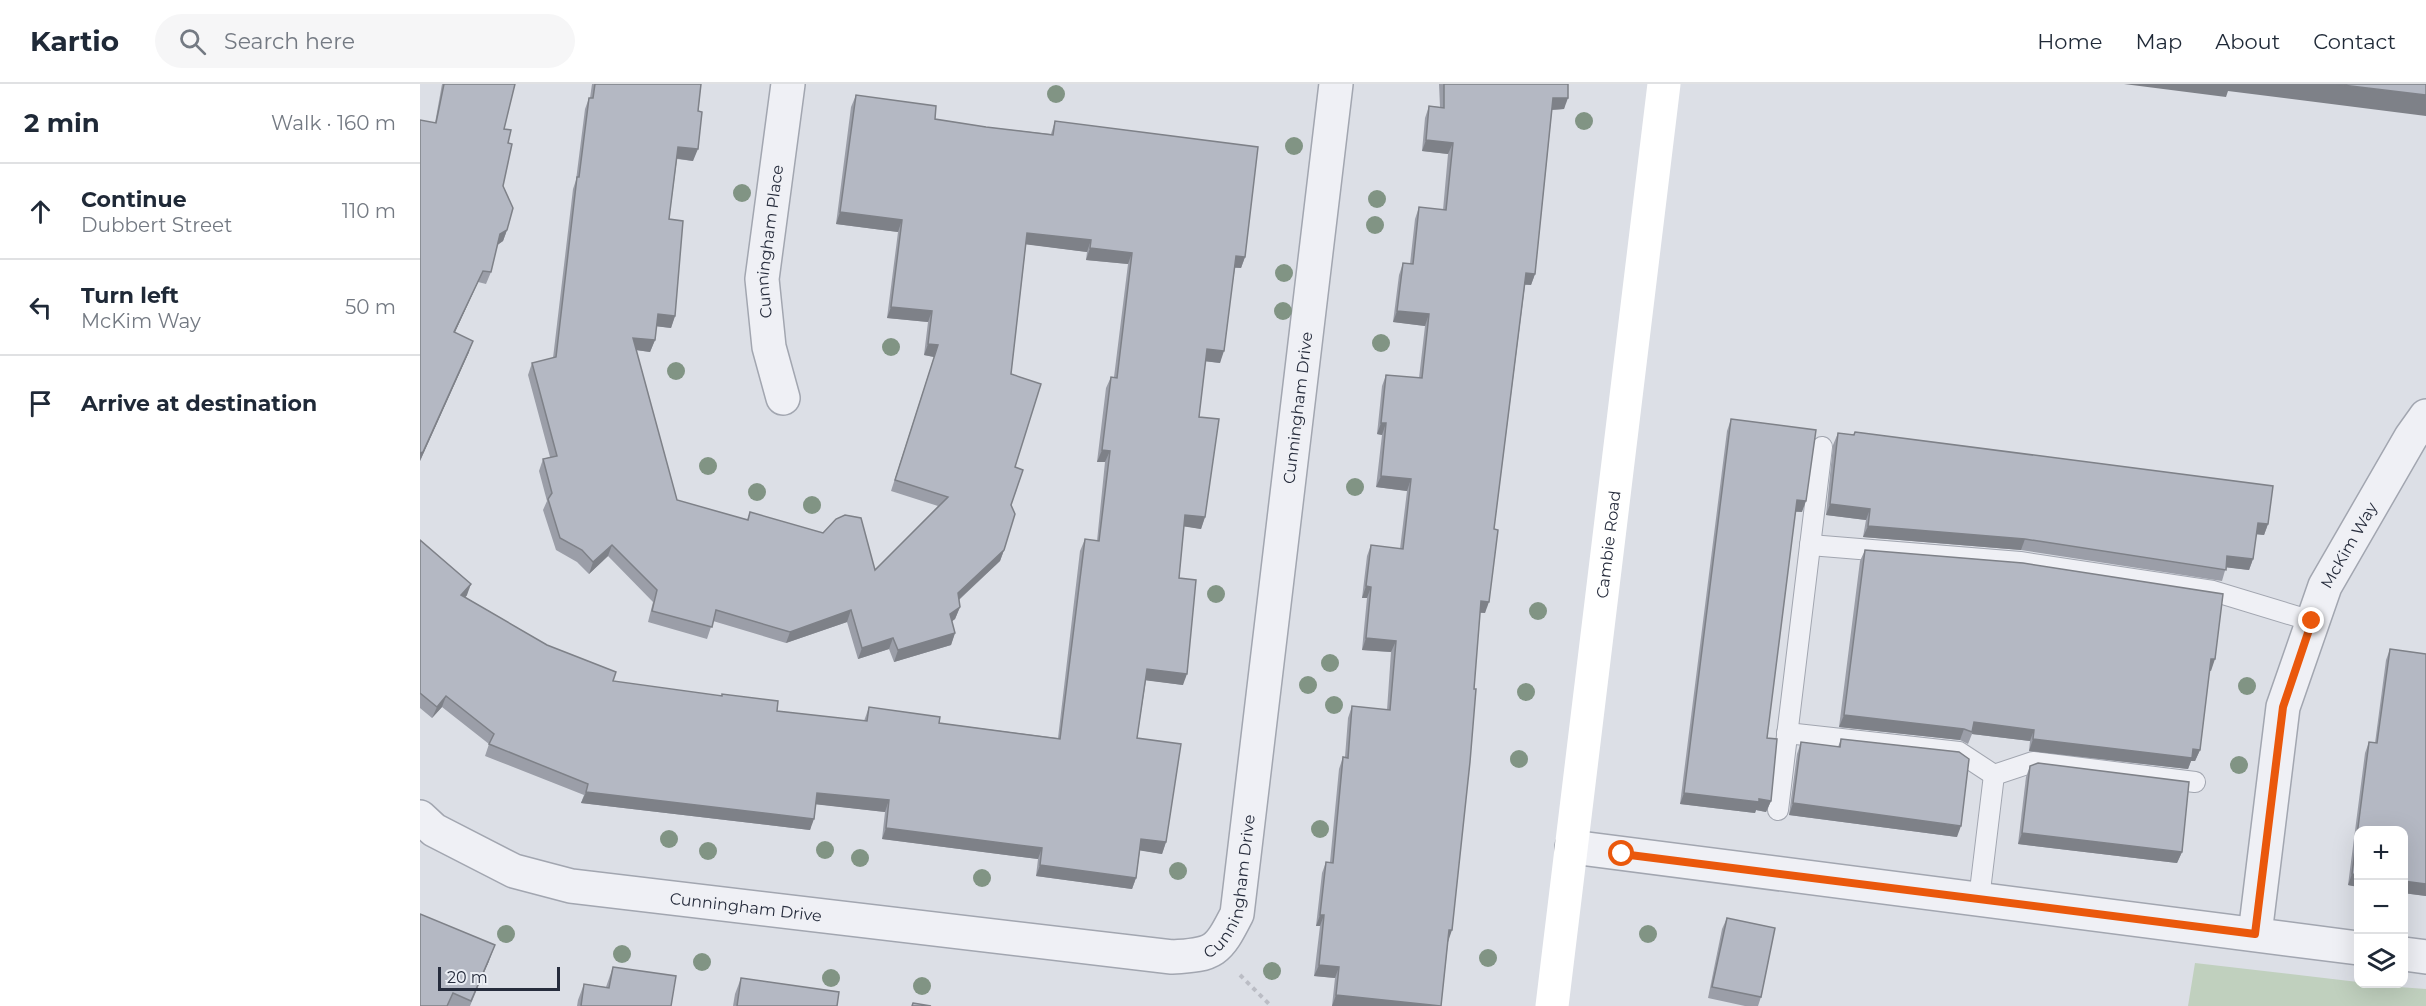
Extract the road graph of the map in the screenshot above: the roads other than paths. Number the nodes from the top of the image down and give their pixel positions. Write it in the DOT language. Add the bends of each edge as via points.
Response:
graph roads {
  1 [pos="788,84"];
  2 [pos="1336,84"];
  3 [pos="1664,84"];
  4 [pos="783,399"];
  5 [pos="2426,416"];
  6 [pos="1822,447"];
  7 [pos="1810,545"];
  8 [pos="2312,621"];
  9 [pos="1787,733"];
  10 [pos="1994,775"];
  11 [pos="2195,782"];
  12 [pos="1778,810"];
  13 [pos="420,817"];
  14 [pos="1572,848"];
  15 [pos="1979,899"];
  16 [pos="2255,934"];
  17 [pos="2354,947"];
  18 [pos="2408,955"];
  19 [pos="2426,957"];
  20 [pos="1552,1006"];
  1 -- 4 [label="street, Cunningham Place" via="762,279 769,347"];
  2 -- 13 [label="street, Cunningham Drive" via="1237,914 1221,944 1198,956 1172,957 571,886 514,872 434,830"];
  3 -- 14 [label="main road, Cambie Road"];
  5 -- 8 [label="street, McKim Way" via="2325,586"];
  6 -- 7 [label="lane"];
  7 -- 8 [label="lane" via="2003,559 2213,591"];
  7 -- 9 [label="lane"];
  8 -- 16 [label="street, McKim Way" via="2283,707"];
  9 -- 10 [label="lane" via="1959,752"];
  9 -- 12 [label="lane"];
  10 -- 11 [label="lane" via="2032,762"];
  10 -- 15 [label="lane"];
  14 -- 15 [label="street"];
  14 -- 20 [label="main road, Cambie Road"];
  15 -- 16 [label="street"];
  16 -- 17 [label="street"];
  18 -- 19 [label="street"];
}
